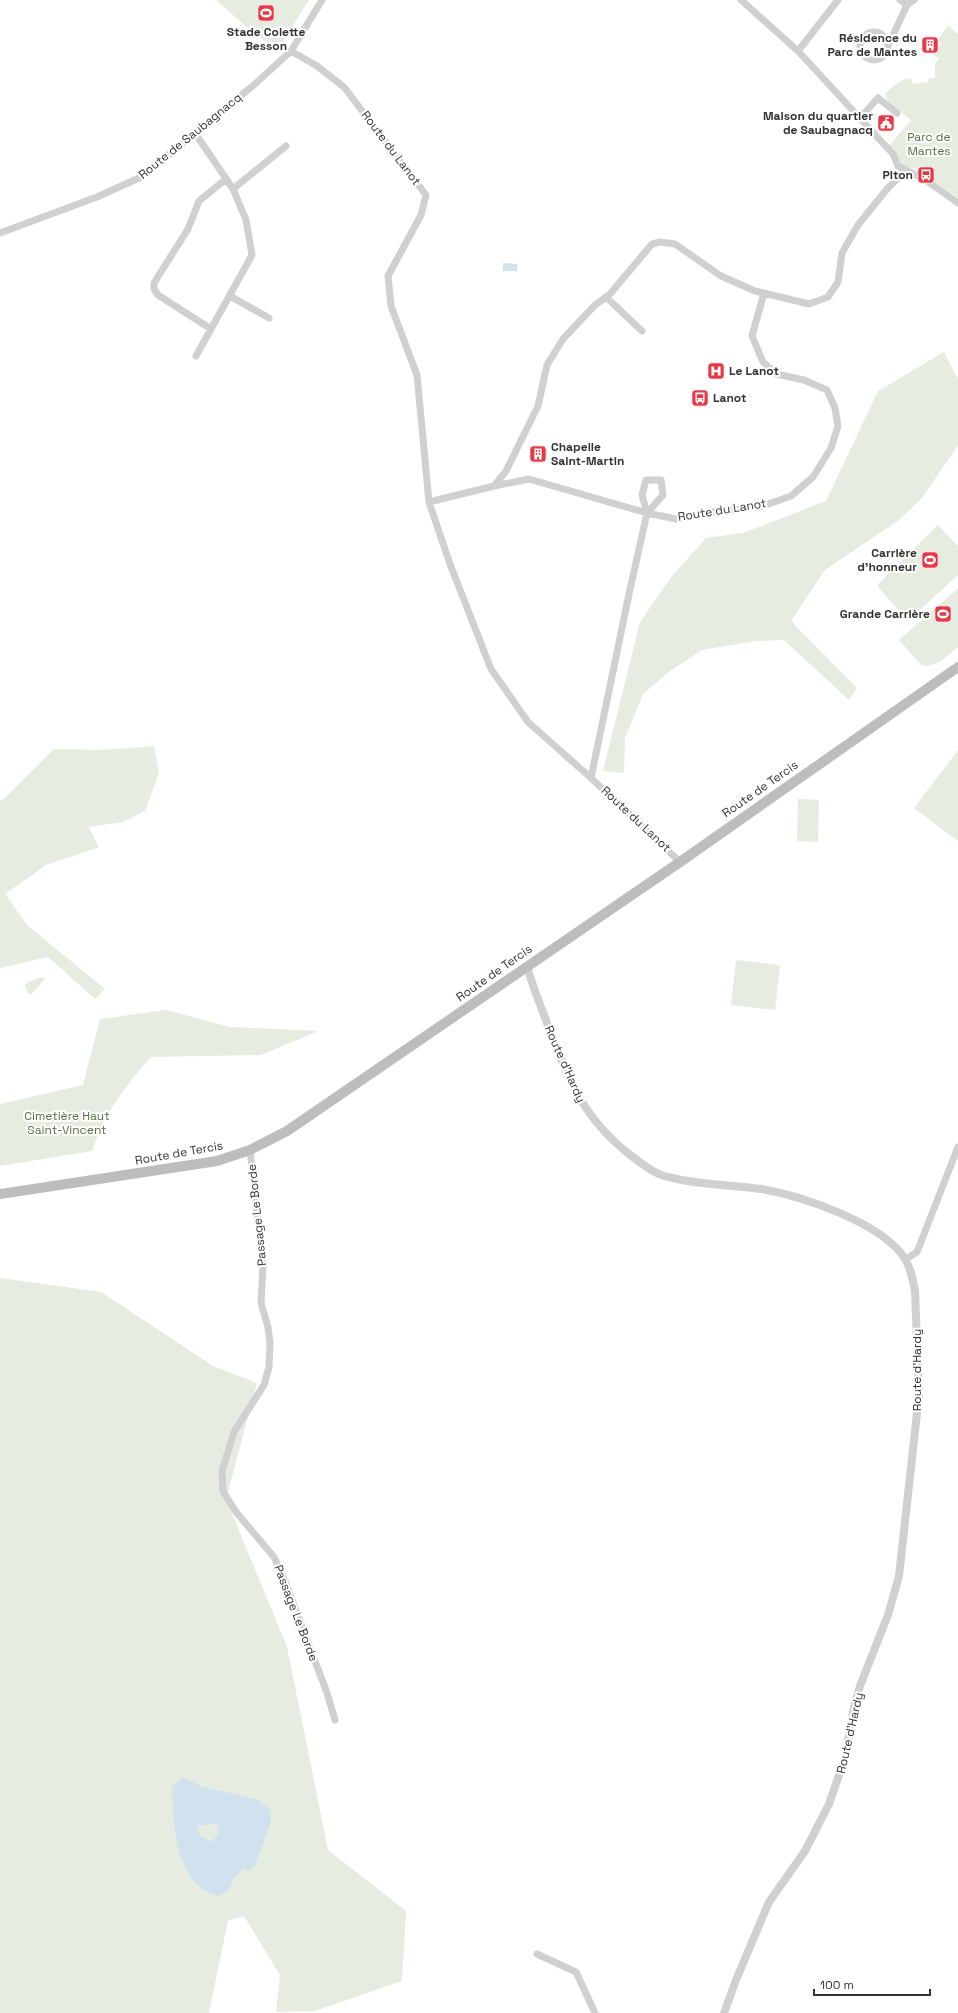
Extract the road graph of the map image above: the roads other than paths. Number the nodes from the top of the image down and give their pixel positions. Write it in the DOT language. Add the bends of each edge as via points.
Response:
graph roads {
  1 [pos="322,0"];
  2 [pos="741,0"];
  3 [pos="838,0"];
  4 [pos="900,0"];
  5 [pos="914,0"];
  6 [pos="907,5"];
  7 [pos="888,46"];
  8 [pos="291,51"];
  9 [pos="798,51"];
  10 [pos="897,113"];
  11 [pos="860,118"];
  12 [pos="195,133"];
  13 [pos="286,146"];
  14 [pos="905,171"];
  15 [pos="226,180"];
  16 [pos="233,189"];
  17 [pos="958,203"];
  18 [pos="0,233"];
  19 [pos="764,293"];
  20 [pos="230,296"];
  21 [pos="606,297"];
  22 [pos="269,318"];
  23 [pos="211,329"];
  24 [pos="642,331"];
  25 [pos="196,356"];
  26 [pos="494,486"];
  27 [pos="429,502"];
  28 [pos="647,513"];
  29 [pos="958,667"];
  30 [pos="592,778"];
  31 [pos="680,862"];
  32 [pos="527,966"];
  33 [pos="958,1147"];
  34 [pos="250,1150"];
  35 [pos="0,1194"];
  36 [pos="906,1260"];
  37 [pos="334,1720"];
  38 [pos="537,1954"];
  39 [pos="595,2013"];
  40 [pos="724,2013"];
  1 -- 8 [label="street, Route de Saubagnacq"];
  2 -- 9 [label="street"];
  3 -- 9 [label="street"];
  4 -- 6 [label="street"];
  5 -- 6 [label="street"];
  6 -- 7 [label="street"];
  8 -- 12 [label="street, Route de Saubagnacq"];
  8 -- 27 [label="street, Route du Lanot" via="317,66 344,87 426,195 421,215 388,276 391,306 417,375"];
  9 -- 11 [label="street"];
  10 -- 11 [label="street" via="878,98"];
  11 -- 14 [label="street" via="893,154 898,166"];
  12 -- 15 [label="street"];
  12 -- 18 [label="street, Route de Saubagnacq" via="141,177 97,197"];
  13 -- 16 [label="street"];
  14 -- 17 [label="street" via="919,176"];
  14 -- 19 [label="street" via="886,189 858,225 842,253 838,282 828,297 808,304"];
  15 -- 16 [label="street"];
  15 -- 23 [label="street" via="199,201 188,229 154,283 158,295"];
  16 -- 20 [label="street" via="246,220 252,255"];
  19 -- 21 [label="street" via="721,276 675,244 660,242 652,244"];
  19 -- 28 [label="street, Route du Lanot" via="752,336 763,362 776,374 804,380 827,390 835,408 838,426 831,448 813,477 791,496 760,507 676,519"];
  20 -- 22 [label="street"];
  20 -- 23 [label="street"];
  21 -- 24 [label="street"];
  21 -- 26 [label="street" via="574,325 551,358 547,365 538,406 506,471"];
  23 -- 25 [label="street"];
  26 -- 27 [label="street, Route du Lanot"];
  26 -- 28 [label="street, Route du Lanot" via="529,478"];
  27 -- 30 [label="street, Route du Lanot" via="491,670 528,722"];
  28 -- 30 [label="street, Route du Lanot" via="628,594"];
  29 -- 31 [label="main road, Route de Tercis"];
  30 -- 31 [label="street, Route du Lanot"];
  31 -- 32 [label="main road, Route de Tercis"];
  32 -- 34 [label="main road, Route de Tercis" via="304,1120"];
  32 -- 36 [label="street, Route d'Hardy" via="556,1047 578,1096 599,1127 637,1160 660,1174 701,1184 761,1189 814,1203 869,1228 896,1247"];
  33 -- 36 [label="street" via="917,1252"];
  34 -- 35 [label="main road, Route de Tercis" via="201,1164"];
  34 -- 37 [label="street, Passage Le Borde" via="263,1265 261,1303 270,1343 269,1367 264,1385 234,1432 222,1471 223,1491 236,1512 274,1557 327,1693"];
  36 -- 40 [label="street, Route d'Hardy" via="915,1291 919,1395 899,1576 888,1616 854,1707 845,1758 829,1804 805,1851 769,1902"];
  38 -- 39 [label="street" via="576,1972"];
}
